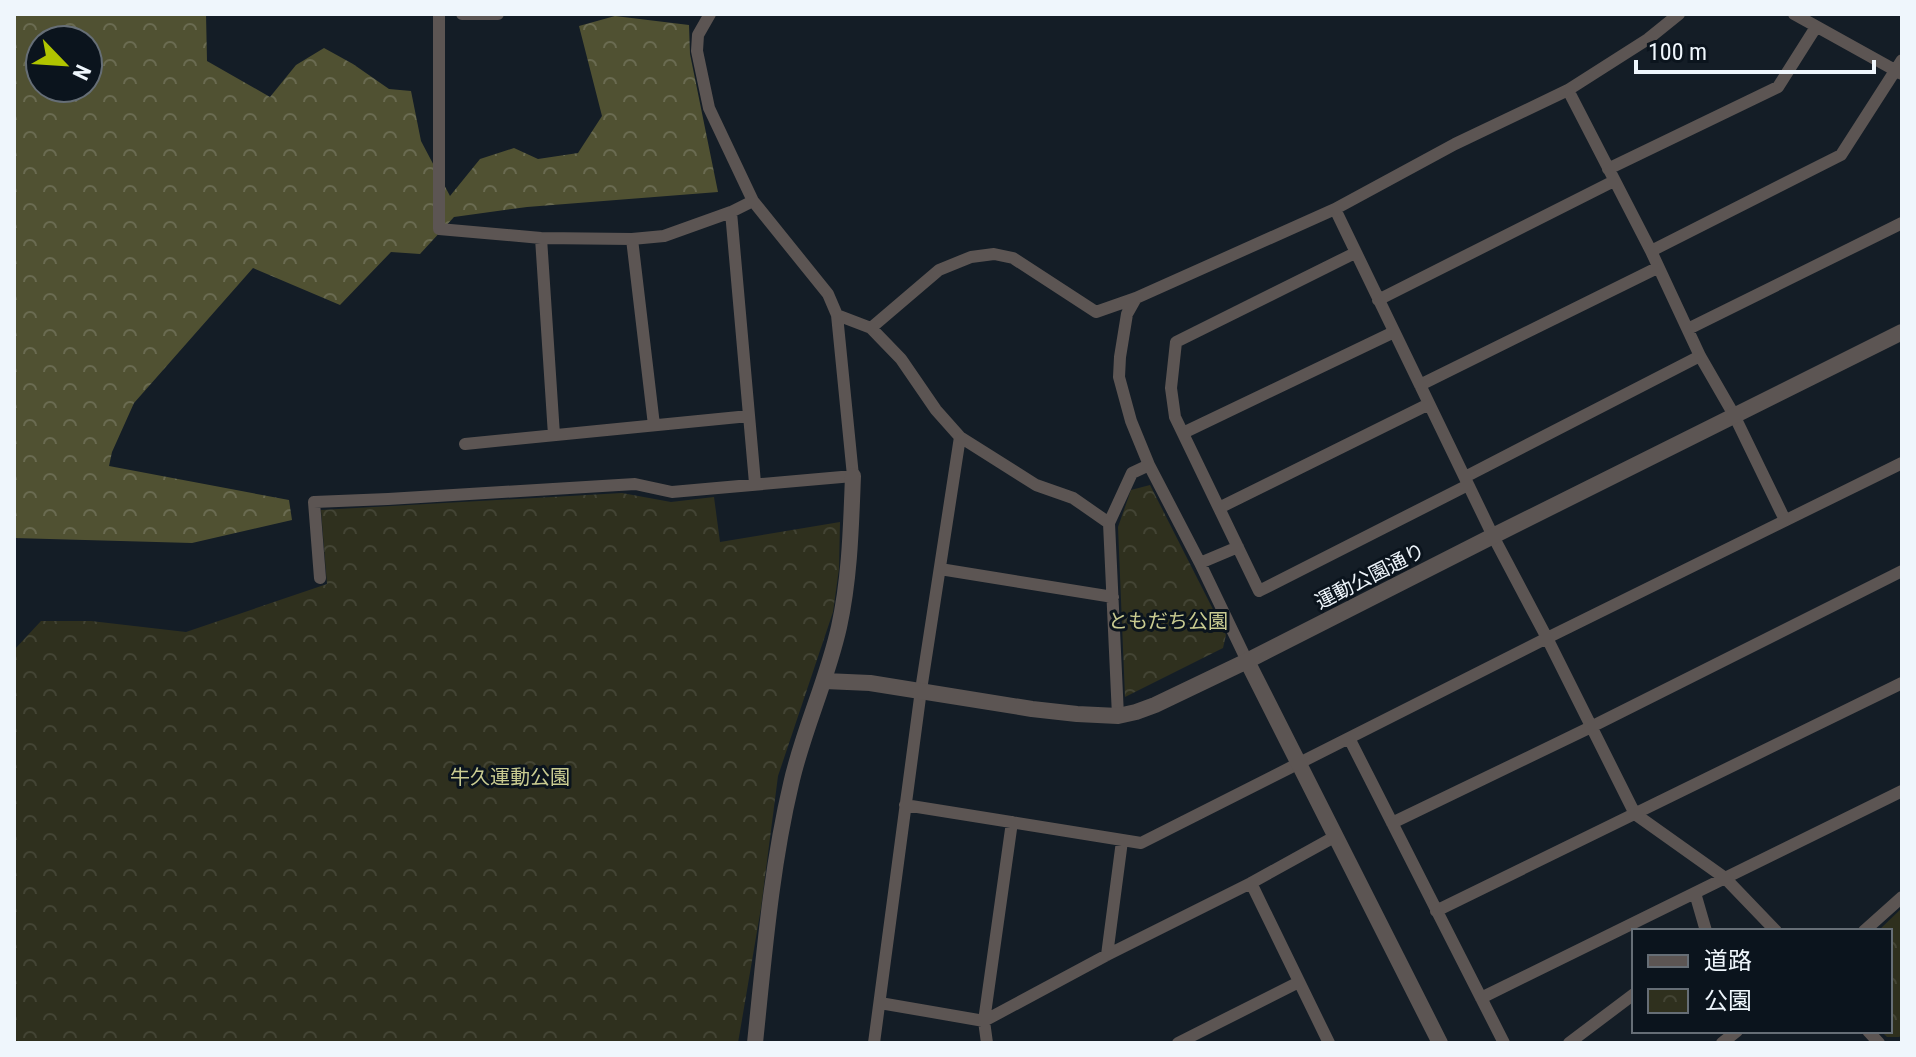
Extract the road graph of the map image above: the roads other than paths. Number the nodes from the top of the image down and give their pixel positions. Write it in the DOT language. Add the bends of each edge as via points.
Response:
graph roads {
  1 [pos="439,14"];
  2 [pos="462,14"];
  3 [pos="498,14"];
  4 [pos="1679,14"];
  5 [pos="1794,14"];
  6 [pos="704,16"];
  7 [pos="1816,27"];
  8 [pos="1900,68"];
  9 [pos="1568,90"];
  10 [pos="1611,175"];
  11 [pos="753,201"];
  12 [pos="1335,209"];
  13 [pos="731,212"];
  14 [pos="1902,223"];
  15 [pos="541,238"];
  16 [pos="632,239"];
  17 [pos="1651,251"];
  18 [pos="1355,253"];
  19 [pos="1657,268"];
  20 [pos="1136,298"];
  21 [pos="1378,300"];
  22 [pos="837,315"];
  23 [pos="871,328"];
  24 [pos="1688,329"];
  25 [pos="1394,332"];
  26 [pos="1902,332"];
  27 [pos="1700,356"];
  28 [pos="1420,385"];
  29 [pos="1429,404"];
  30 [pos="1734,415"];
  31 [pos="749,416"];
  32 [pos="654,425"];
  33 [pos="1183,433"];
  34 [pos="554,435"];
  35 [pos="960,437"];
  36 [pos="465,444"];
  37 [pos="1902,463"];
  38 [pos="1149,465"];
  39 [pos="853,476"];
  40 [pos="1467,481"];
  41 [pos="755,483"];
  42 [pos="1219,508"];
  43 [pos="1785,520"];
  44 [pos="1109,523"];
  45 [pos="1493,536"];
  46 [pos="1238,547"];
  47 [pos="1200,563"];
  48 [pos="940,569"];
  49 [pos="1902,571"];
  50 [pos="320,578"];
  51 [pos="1113,597"];
  52 [pos="1547,638"];
  53 [pos="1247,661"];
  54 [pos="825,681"];
  55 [pos="1902,683"];
  56 [pos="921,690"];
  57 [pos="1118,716"];
  58 [pos="1591,727"];
  59 [pos="1349,738"];
  60 [pos="1299,763"];
  61 [pos="1902,791"];
  62 [pos="905,805"];
  63 [pos="1635,814"];
  64 [pos="1012,822"];
  65 [pos="1392,823"];
  66 [pos="1336,836"];
  67 [pos="1122,841"];
  68 [pos="1725,878"];
  69 [pos="1251,883"];
  70 [pos="1695,893"];
  71 [pos="1902,897"];
  72 [pos="1436,911"];
  73 [pos="1705,929"];
  74 [pos="1774,929"];
  75 [pos="1866,929"];
  76 [pos="1107,955"];
  77 [pos="1299,982"];
  78 [pos="1632,996"];
  79 [pos="1481,998"];
  80 [pos="880,1003"];
  81 [pos="984,1021"];
  82 [pos="755,1043"];
  83 [pos="874,1043"];
  84 [pos="987,1043"];
  85 [pos="1178,1043"];
  86 [pos="1329,1043"];
  87 [pos="1440,1043"];
  88 [pos="1504,1043"];
  89 [pos="1569,1043"];
  1 -- 15 [label="street" via="439,229"];
  2 -- 3 [label="street"];
  4 -- 9 [label="street"];
  5 -- 7 [label="street"];
  6 -- 11 [label="street" via="697,51 709,108"];
  7 -- 8 [label="street"];
  7 -- 10 [label="street" via="1778,87"];
  8 -- 17 [label="street" via="1841,155"];
  9 -- 10 [label="street"];
  9 -- 12 [label="street"];
  10 -- 17 [label="street"];
  10 -- 21 [label="street"];
  11 -- 13 [label="street"];
  11 -- 22 [label="street" via="828,294"];
  12 -- 18 [label="street"];
  12 -- 20 [label="street"];
  13 -- 16 [label="street" via="664,236"];
  13 -- 31 [label="street"];
  14 -- 24 [label="street"];
  15 -- 16 [label="street"];
  15 -- 34 [label="street"];
  16 -- 32 [label="street"];
  17 -- 19 [label="street"];
  18 -- 21 [label="street"];
  18 -- 33 [label="street" via="1176,342 1171,388"];
  19 -- 24 [label="street"];
  19 -- 28 [label="street"];
  20 -- 23 [label="street" via="1096,312 1013,258 983,255 939,270"];
  20 -- 38 [label="street" via="1122,334 1119,377"];
  21 -- 25 [label="street"];
  22 -- 23 [label="street"];
  22 -- 39 [label="street"];
  23 -- 35 [label="street"];
  24 -- 27 [label="street"];
  25 -- 28 [label="street"];
  25 -- 33 [label="street"];
  26 -- 30 [label="street, 運動公園通り"];
  27 -- 30 [label="street"];
  27 -- 40 [label="street"];
  28 -- 29 [label="street"];
  29 -- 40 [label="street"];
  29 -- 42 [label="street"];
  30 -- 43 [label="street"];
  30 -- 45 [label="street, 運動公園通り"];
  31 -- 32 [label="street"];
  31 -- 41 [label="street"];
  32 -- 34 [label="street"];
  33 -- 42 [label="street"];
  34 -- 36 [label="street"];
  35 -- 44 [label="street"];
  35 -- 48 [label="street"];
  37 -- 43 [label="street"];
  38 -- 44 [label="street" via="1132,473"];
  38 -- 47 [label="street"];
  39 -- 41 [label="street"];
  39 -- 54 [label="street" via="848,580"];
  40 -- 45 [label="street"];
  40 -- 46 [label="street" via="1259,591"];
  41 -- 50 [label="street" via="672,492 635,484 314,502"];
  42 -- 46 [label="street"];
  43 -- 52 [label="street"];
  44 -- 51 [label="street"];
  45 -- 52 [label="street"];
  45 -- 53 [label="street, 運動公園通り"];
  46 -- 47 [label="street"];
  47 -- 53 [label="street"];
  48 -- 51 [label="street"];
  48 -- 56 [label="street"];
  49 -- 58 [label="street"];
  51 -- 57 [label="street"];
  52 -- 58 [label="street"];
  52 -- 59 [label="street"];
  53 -- 57 [label="street, 運動公園通り" via="1155,705"];
  53 -- 60 [label="street"];
  54 -- 56 [label="street, 運動公園通り"];
  54 -- 82 [label="street" via="797,758 783,822"];
  55 -- 63 [label="street"];
  56 -- 57 [label="street, 運動公園通り" via="1032,709"];
  56 -- 62 [label="street"];
  58 -- 63 [label="street"];
  58 -- 65 [label="street"];
  59 -- 60 [label="street"];
  59 -- 65 [label="street"];
  60 -- 66 [label="street"];
  60 -- 67 [label="street" via="1141,843"];
  61 -- 68 [label="street"];
  62 -- 64 [label="street"];
  62 -- 80 [label="street"];
  63 -- 68 [label="street"];
  63 -- 72 [label="street"];
  64 -- 67 [label="street"];
  64 -- 81 [label="street"];
  65 -- 72 [label="street"];
  66 -- 69 [label="street"];
  66 -- 87 [label="street"];
  67 -- 76 [label="street"];
  68 -- 70 [label="street"];
  68 -- 74 [label="street"];
  69 -- 76 [label="street"];
  69 -- 77 [label="street"];
  70 -- 73 [label="street"];
  70 -- 79 [label="street"];
  71 -- 75 [label="street"];
  72 -- 79 [label="street"];
  76 -- 81 [label="street"];
  77 -- 85 [label="street"];
  77 -- 86 [label="street"];
  78 -- 89 [label="street"];
  79 -- 88 [label="street"];
  80 -- 81 [label="street"];
  80 -- 83 [label="street"];
  81 -- 84 [label="street"];
}
